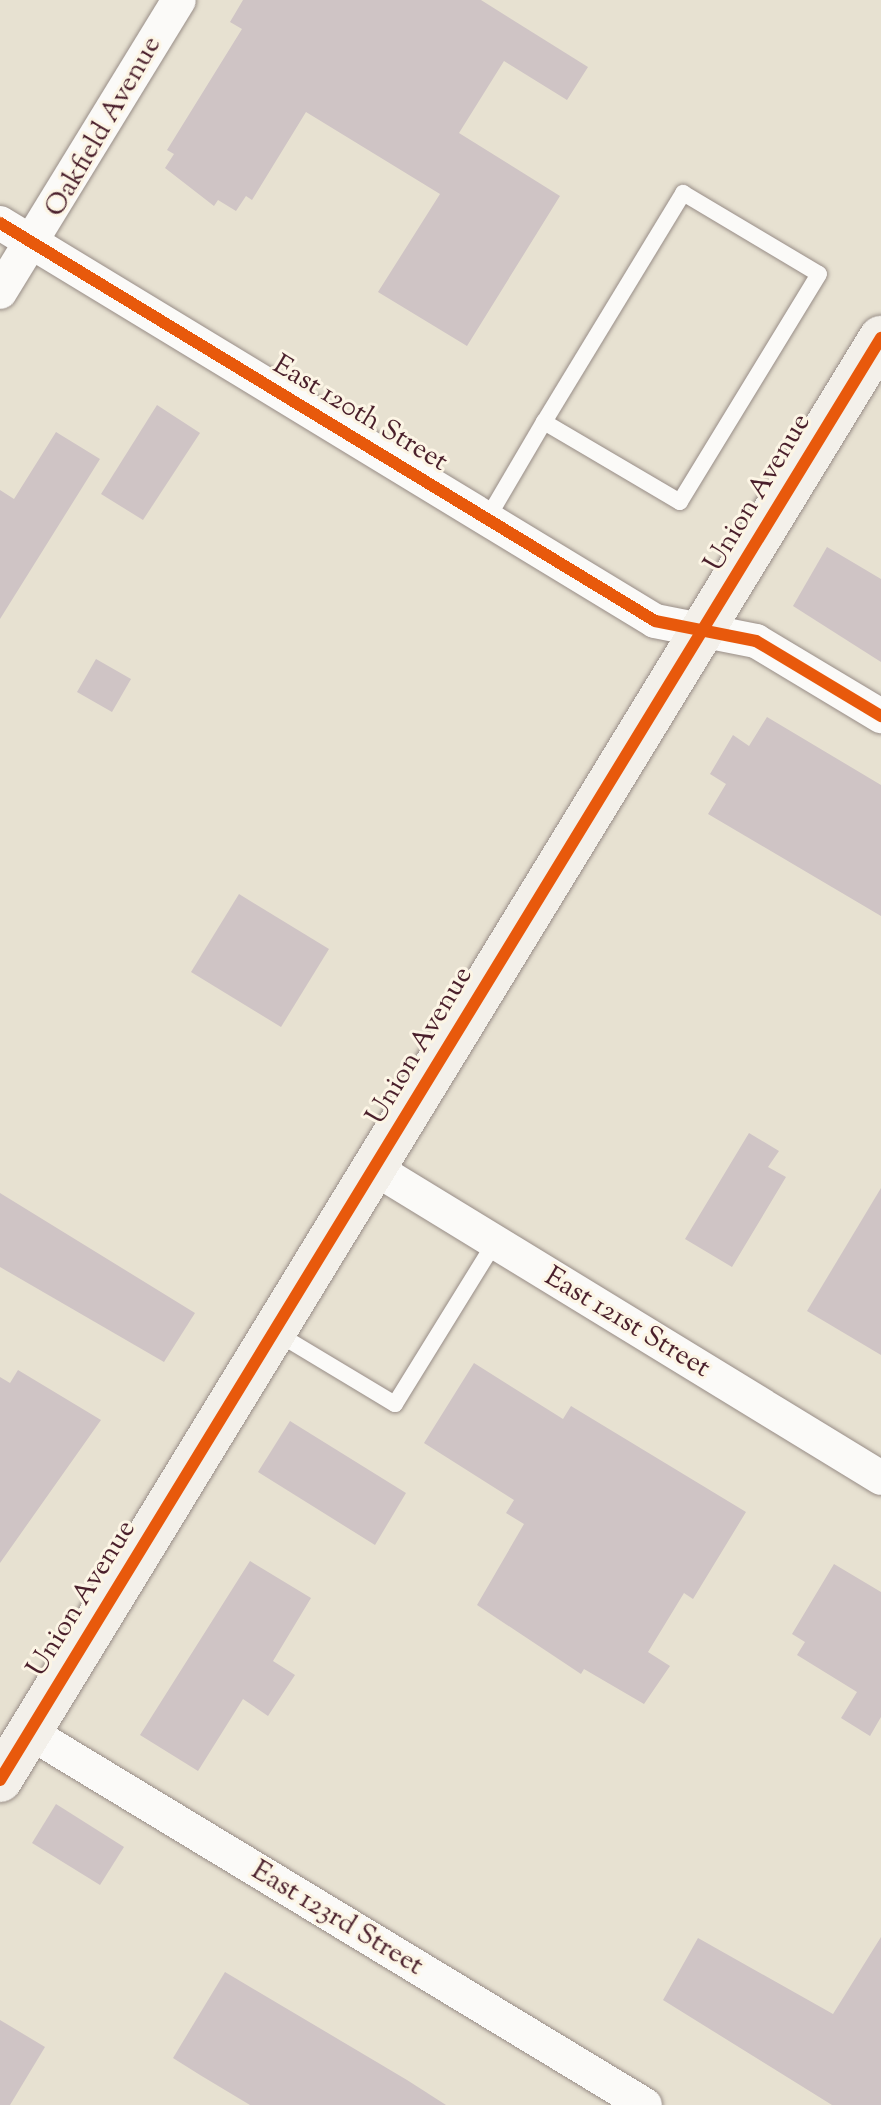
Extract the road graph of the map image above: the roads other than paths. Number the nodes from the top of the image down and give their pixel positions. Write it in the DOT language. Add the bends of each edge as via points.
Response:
graph roads {
  1 [pos="179,0"];
  2 [pos="0,223"];
  3 [pos="36,243"];
  4 [pos="0,292"];
  5 [pos="881,338"];
  6 [pos="544,422"];
  7 [pos="487,519"];
  8 [pos="700,634"];
  9 [pos="881,716"];
  10 [pos="374,1168"];
  11 [pos="495,1242"];
  12 [pos="274,1331"];
  13 [pos="881,1478"];
  14 [pos="29,1732"];
  15 [pos="0,1780"];
  16 [pos="645,2105"];
  1 -- 3 [label="street, Oakfield Avenue"];
  2 -- 3 [label="street, East 120th Street"];
  3 -- 4 [label="street, Oakfield Avenue"];
  3 -- 7 [label="street, East 120th Street"];
  5 -- 8 [label="main road, Union Avenue"];
  6 -- 6 [label="lane" via="683,193 819,274 680,502"];
  6 -- 7 [label="lane"];
  7 -- 8 [label="street, East 120th Street" via="655,621"];
  8 -- 9 [label="street, East 120th Street" via="756,641"];
  8 -- 10 [label="main road, Union Avenue"];
  10 -- 11 [label="street, East 121st Street"];
  10 -- 12 [label="main road, Union Avenue"];
  11 -- 12 [label="lane" via="395,1404"];
  11 -- 13 [label="street, East 121st Street"];
  12 -- 14 [label="main road, Union Avenue"];
  14 -- 15 [label="main road, Union Avenue"];
  14 -- 16 [label="street, East 123rd Street"];
}
